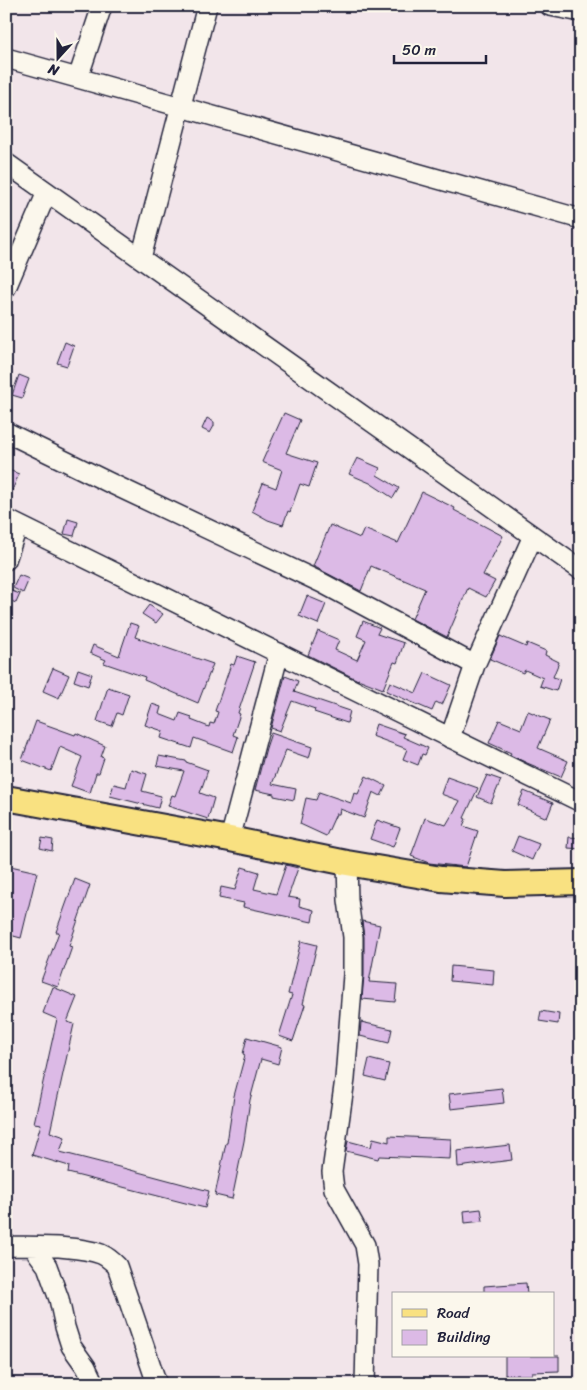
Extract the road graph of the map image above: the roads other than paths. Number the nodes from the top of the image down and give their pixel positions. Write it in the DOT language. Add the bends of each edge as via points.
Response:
graph roads {
  1 [pos="102,6"];
  2 [pos="207,6"];
  3 [pos="550,6"];
  4 [pos="581,12"];
  5 [pos="6,58"];
  6 [pos="78,78"];
  7 [pos="181,107"];
  8 [pos="6,162"];
  9 [pos="47,192"];
  10 [pos="581,219"];
  11 [pos="141,258"];
  12 [pos="6,288"];
  13 [pos="6,432"];
  14 [pos="12,522"];
  15 [pos="533,536"];
  16 [pos="6,560"];
  17 [pos="581,570"];
  18 [pos="279,653"];
  19 [pos="475,665"];
  20 [pos="450,738"];
  21 [pos="6,798"];
  22 [pos="581,802"];
  23 [pos="230,839"];
  24 [pos="347,863"];
  25 [pos="581,882"];
  26 [pos="6,1246"];
  27 [pos="33,1247"];
  28 [pos="94,1384"];
  29 [pos="157,1384"];
  30 [pos="365,1384"];
  1 -- 6 [label="street"];
  2 -- 7 [label="street"];
  3 -- 4 [label="street"];
  5 -- 6 [label="street"];
  6 -- 7 [label="street"];
  7 -- 10 [label="street"];
  7 -- 11 [label="street"];
  8 -- 9 [label="street"];
  9 -- 11 [label="street"];
  9 -- 12 [label="street"];
  11 -- 15 [label="street"];
  13 -- 19 [label="street" via="322,583"];
  14 -- 16 [label="street"];
  14 -- 18 [label="street"];
  15 -- 17 [label="street"];
  15 -- 19 [label="street"];
  18 -- 20 [label="street"];
  18 -- 23 [label="street"];
  19 -- 20 [label="street"];
  20 -- 22 [label="street"];
  21 -- 23 [label="main road"];
  23 -- 24 [label="main road"];
  24 -- 25 [label="main road" via="441,879 505,884"];
  24 -- 30 [label="street" via="353,976 345,1080 332,1172 334,1189 365,1245 368,1264"];
  26 -- 27 [label="street"];
  27 -- 28 [label="street" via="47,1266 71,1346"];
  27 -- 29 [label="street" via="79,1249 101,1254 118,1266"];
}
